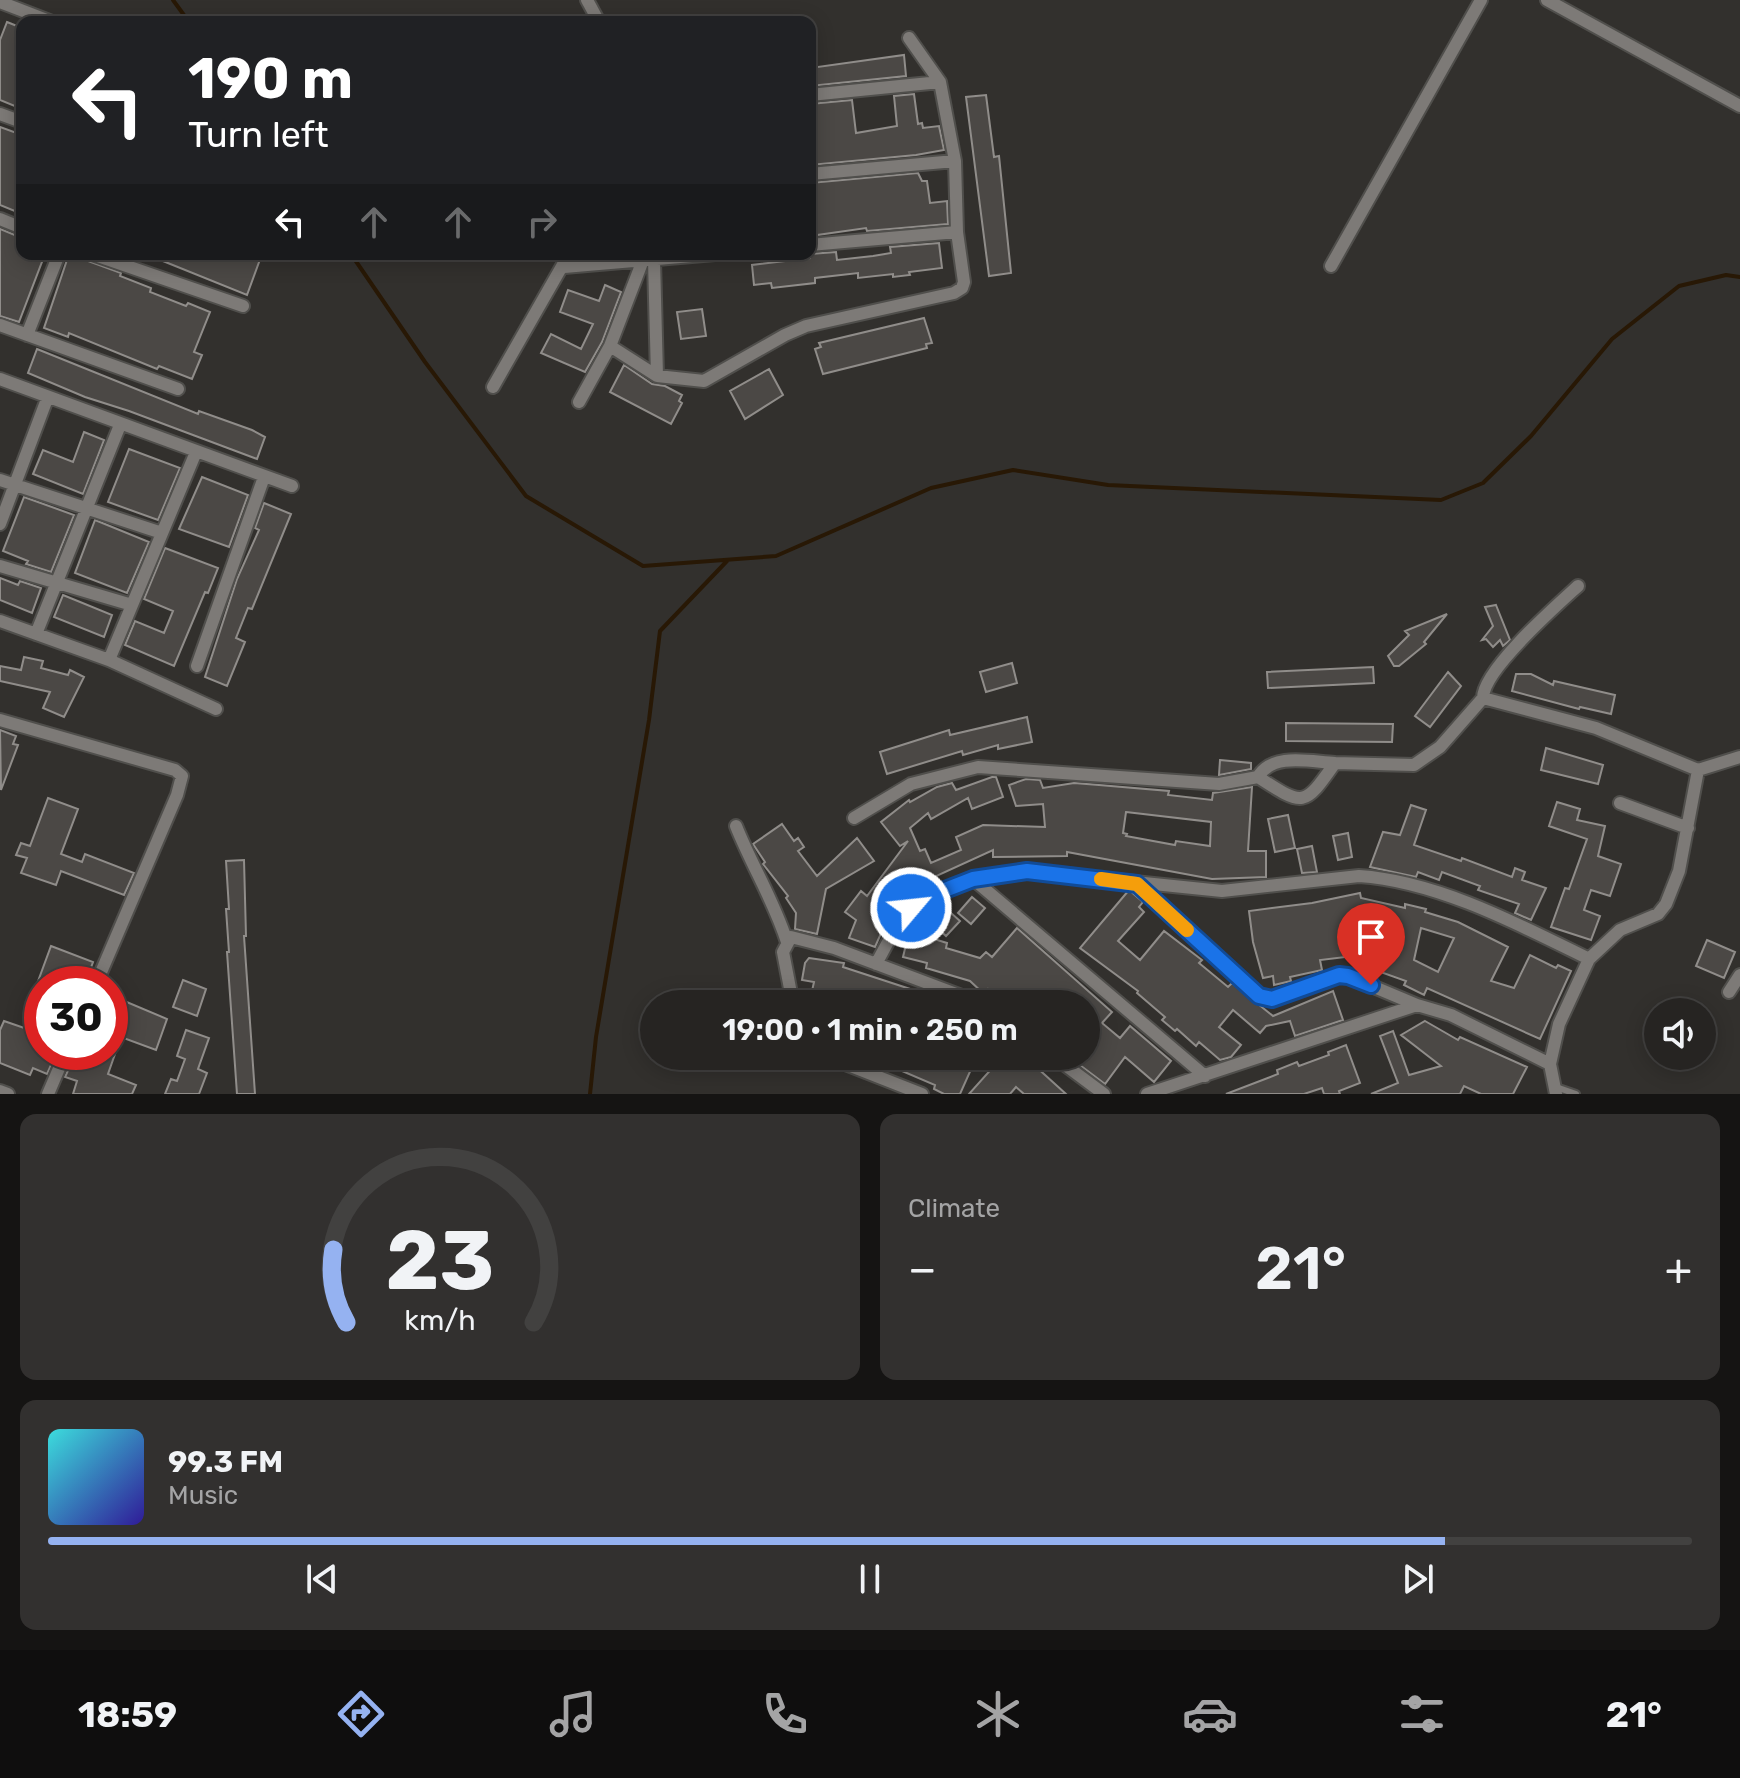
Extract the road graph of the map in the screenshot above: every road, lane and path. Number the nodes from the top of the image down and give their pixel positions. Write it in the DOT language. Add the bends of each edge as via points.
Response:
graph roads {
  1 [pos="1481,0"];
  2 [pos="1547,0"];
  3 [pos="0,2"];
  4 [pos="36,16"];
  5 [pos="909,38"];
  6 [pos="940,82"];
  7 [pos="816,94"];
  8 [pos="1740,106"];
  9 [pos="955,161"];
  10 [pos="816,173"];
  11 [pos="957,232"];
  12 [pos="816,244"];
  13 [pos="57,260"];
  14 [pos="109,260"];
  15 [pos="567,260"];
  16 [pos="649,260"];
  17 [pos="1331,266"];
  18 [pos="564,267"];
  19 [pos="243,306"];
  20 [pos="0,325"];
  21 [pos="27,335"];
  22 [pos="610,346"];
  23 [pos="657,376"];
  24 [pos="0,379"];
  25 [pos="493,387"];
  26 [pos="178,389"];
  27 [pos="47,399"];
  28 [pos="579,402"];
  29 [pos="120,425"];
  30 [pos="196,452"];
  31 [pos="264,477"];
  32 [pos="0,480"];
  33 [pos="14,485"];
  34 [pos="292,486"];
  35 [pos="87,507"];
  36 [pos="0,524"];
  37 [pos="162,533"];
  38 [pos="0,566"];
  39 [pos="57,582"];
  40 [pos="1578,586"];
  41 [pos="132,605"];
  42 [pos="0,621"];
  43 [pos="36,634"];
  44 [pos="109,660"];
  45 [pos="197,666"];
  46 [pos="1483,698"];
  47 [pos="216,709"];
  48 [pos="0,720"];
  49 [pos="1740,757"];
  50 [pos="1335,763"];
  51 [pos="1698,770"];
  52 [pos="1258,777"];
  53 [pos="1620,803"];
  54 [pos="854,818"];
  55 [pos="736,826"];
  56 [pos="1688,828"];
  57 [pos="973,879"];
  58 [pos="1137,884"];
  59 [pos="787,942"];
  60 [pos="1589,959"];
  61 [pos="876,964"];
  62 [pos="104,966"];
  63 [pos="1740,975"];
  64 [pos="790,990"];
  65 [pos="946,990"];
  66 [pos="1729,992"];
  67 [pos="1417,1005"];
  68 [pos="1550,1064"];
  69 [pos="58,1070"];
  70 [pos="861,1070"];
  71 [pos="1072,1070"];
  72 [pos="1205,1076"];
  73 [pos="0,1091"];
  74 [pos="1556,1091"];
  75 [pos="8,1094"];
  76 [pos="48,1094"];
  77 [pos="922,1094"];
  78 [pos="1104,1094"];
  79 [pos="1147,1094"];
  80 [pos="1576,1094"];
  1 -- 17 [label="street"];
  2 -- 8 [label="street"];
  3 -- 4 [label="street"];
  5 -- 6 [label="street"];
  6 -- 7 [label="street"];
  6 -- 9 [label="street"];
  9 -- 10 [label="street"];
  9 -- 11 [label="street"];
  11 -- 12 [label="street"];
  11 -- 23 [label="street" via="964,282 954,293 806,326 704,381"];
  13 -- 21 [label="street"];
  14 -- 19 [label="street"];
  15 -- 18 [label="street"];
  16 -- 18 [label="street"];
  16 -- 22 [label="street"];
  16 -- 23 [label="street"];
  18 -- 25 [label="street"];
  20 -- 21 [label="street"];
  21 -- 26 [label="street"];
  22 -- 23 [label="street"];
  22 -- 28 [label="street"];
  24 -- 27 [label="street"];
  27 -- 29 [label="street"];
  27 -- 33 [label="street"];
  29 -- 30 [label="street"];
  29 -- 35 [label="street"];
  30 -- 31 [label="street"];
  30 -- 37 [label="street"];
  31 -- 34 [label="street"];
  31 -- 45 [label="street"];
  32 -- 33 [label="street"];
  33 -- 35 [label="street"];
  33 -- 36 [label="street"];
  35 -- 37 [label="street"];
  35 -- 39 [label="street"];
  37 -- 41 [label="street"];
  38 -- 39 [label="street"];
  39 -- 41 [label="street"];
  39 -- 43 [label="street"];
  40 -- 46 [label="street" via="1493,674"];
  41 -- 44 [label="street"];
  42 -- 43 [label="street"];
  43 -- 44 [label="street"];
  44 -- 47 [label="street"];
  46 -- 50 [label="street" via="1440,747 1414,765"];
  46 -- 51 [label="street" via="1596,728"];
  48 -- 62 [label="street" via="182,776"];
  49 -- 51 [label="street"];
  50 -- 52 [label="street" via="1279,762 1263,768"];
  50 -- 52 [label="street" via="1313,795 1300,798 1286,796"];
  51 -- 56 [label="street"];
  52 -- 54 [label="street" via="1219,784 978,767 911,784"];
  53 -- 56 [label="street"];
  55 -- 59 [label="street"];
  56 -- 60 [label="street" via="1666,904 1658,914 1620,930"];
  57 -- 58 [label="street" via="1027,871"];
  57 -- 61 [label="street" via="911,908"];
  57 -- 72 [label="street"];
  58 -- 60 [label="street" via="1233,891 1376,877 1460,900"];
  58 -- 67 [label="street" via="1259,996 1272,999 1339,975"];
  59 -- 61 [label="street" via="791,937 806,940"];
  59 -- 64 [label="street" via="783,952"];
  60 -- 68 [label="street" via="1559,1024"];
  61 -- 65 [label="street"];
  63 -- 66 [label="street"];
  67 -- 68 [label="street" via="1451,1015"];
  67 -- 72 [label="street"];
  68 -- 74 [label="street"];
  69 -- 76 [label="street"];
  70 -- 77 [label="street"];
  71 -- 78 [label="street"];
  72 -- 79 [label="street"];
  73 -- 75 [label="street"];
  74 -- 80 [label="lane"];
}
